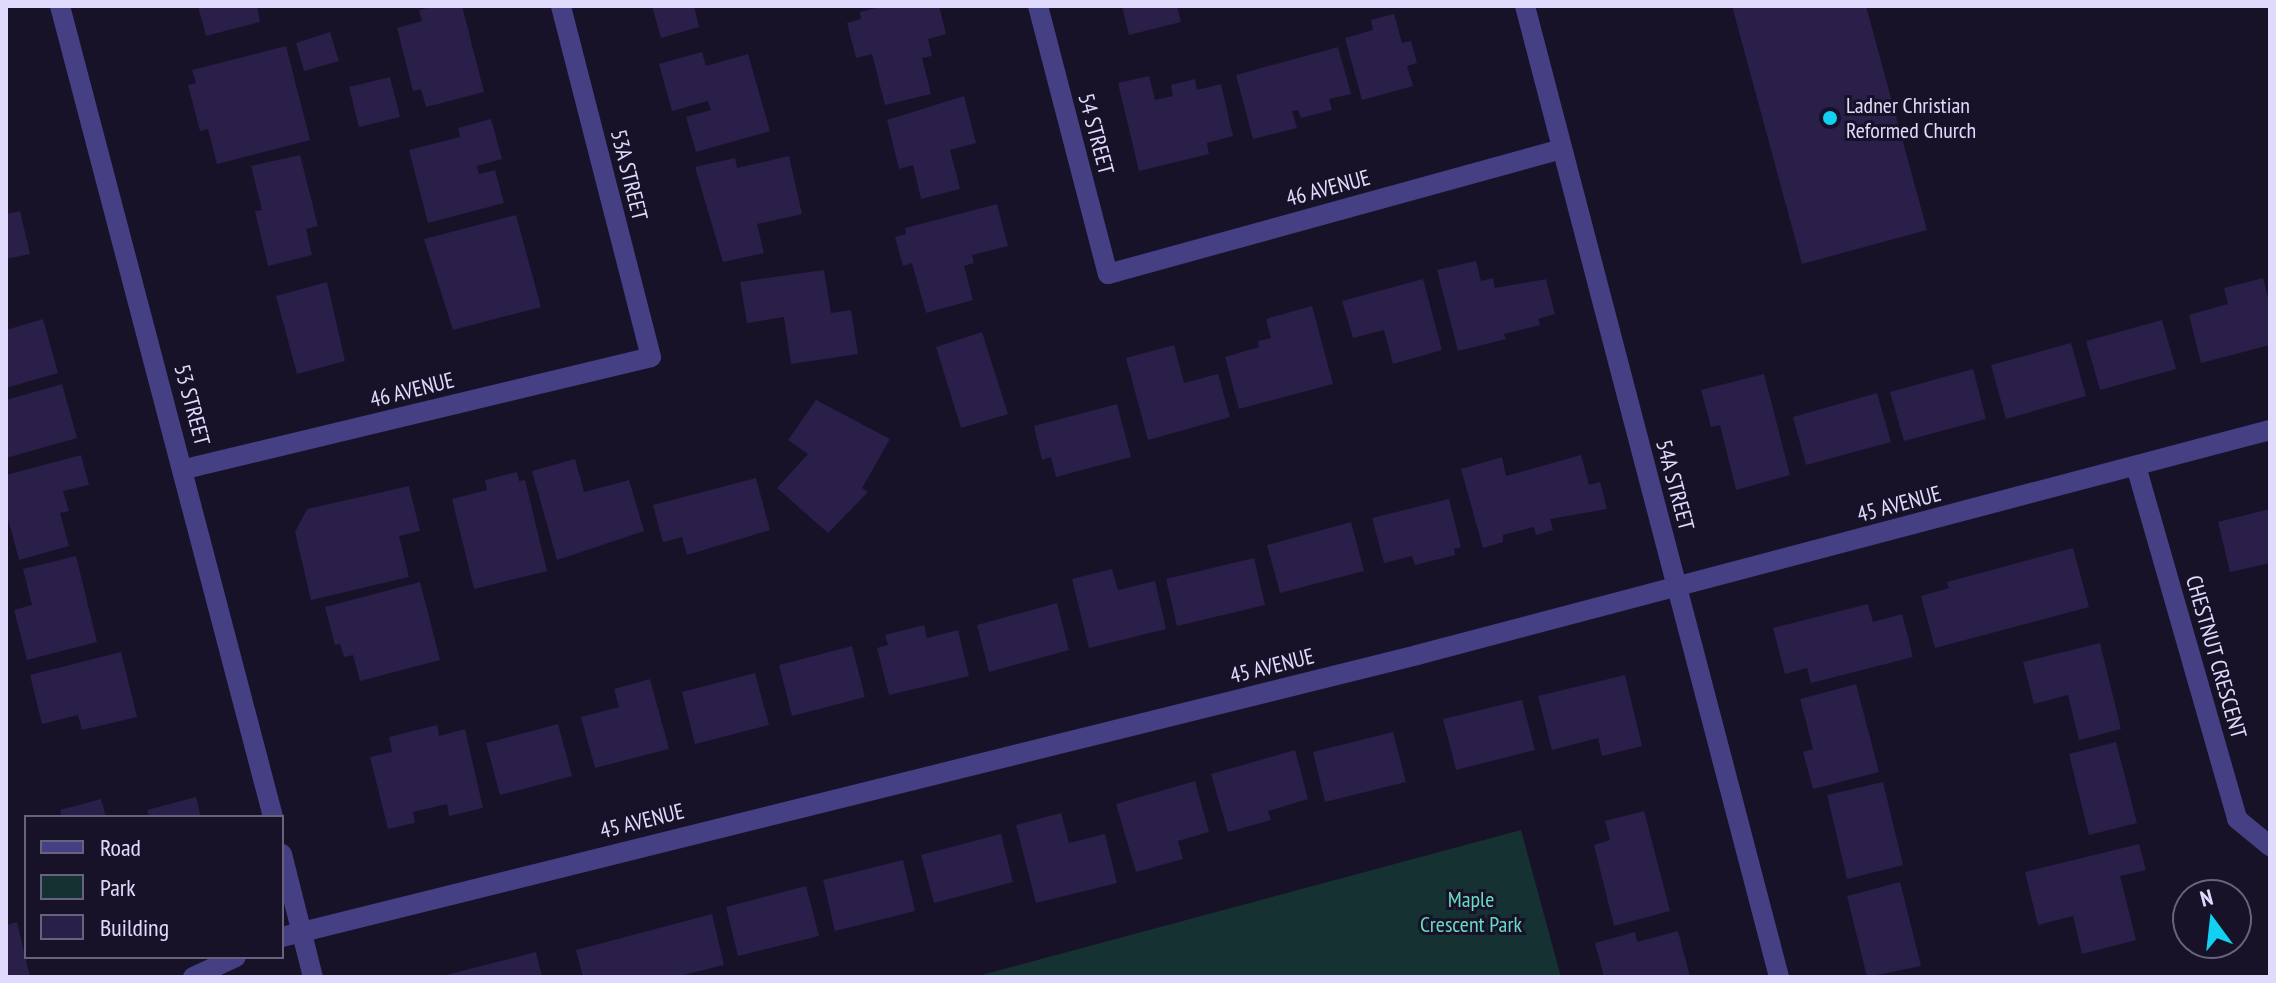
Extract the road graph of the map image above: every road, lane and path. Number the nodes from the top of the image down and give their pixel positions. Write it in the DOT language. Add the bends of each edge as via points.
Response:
graph roads {
  1 [pos="60,6"];
  2 [pos="561,6"];
  3 [pos="1038,6"];
  4 [pos="1525,6"];
  5 [pos="1562,149"];
  6 [pos="1108,274"];
  7 [pos="651,357"];
  8 [pos="2270,430"];
  9 [pos="2136,466"];
  10 [pos="185,469"];
  11 [pos="1677,587"];
  12 [pos="272,815"];
  13 [pos="2270,846"];
  14 [pos="284,870"];
  15 [pos="292,933"];
  16 [pos="232,959"];
  17 [pos="193,977"];
  18 [pos="313,977"];
  19 [pos="1779,977"];
  1 -- 10 [label="street, 53 STREET"];
  2 -- 7 [label="street, 53A STREET"];
  3 -- 6 [label="street, 54 STREET"];
  4 -- 5 [label="street, 54A STREET"];
  5 -- 6 [label="street, 46 AVENUE"];
  5 -- 11 [label="street, 54A STREET"];
  7 -- 10 [label="street, 46 AVENUE"];
  8 -- 9 [label="street, 45 AVENUE"];
  9 -- 11 [label="street, 45 AVENUE"];
  9 -- 13 [label="street, CHESTNUT CRESCENT" via="2237,819"];
  10 -- 12 [label="street, 53 STREET"];
  11 -- 15 [label="street, 45 AVENUE"];
  11 -- 19 [label="street, 54A STREET"];
  14 -- 15 [label="street"];
  15 -- 18 [label="street"];
  16 -- 17 [label="street"];
}
